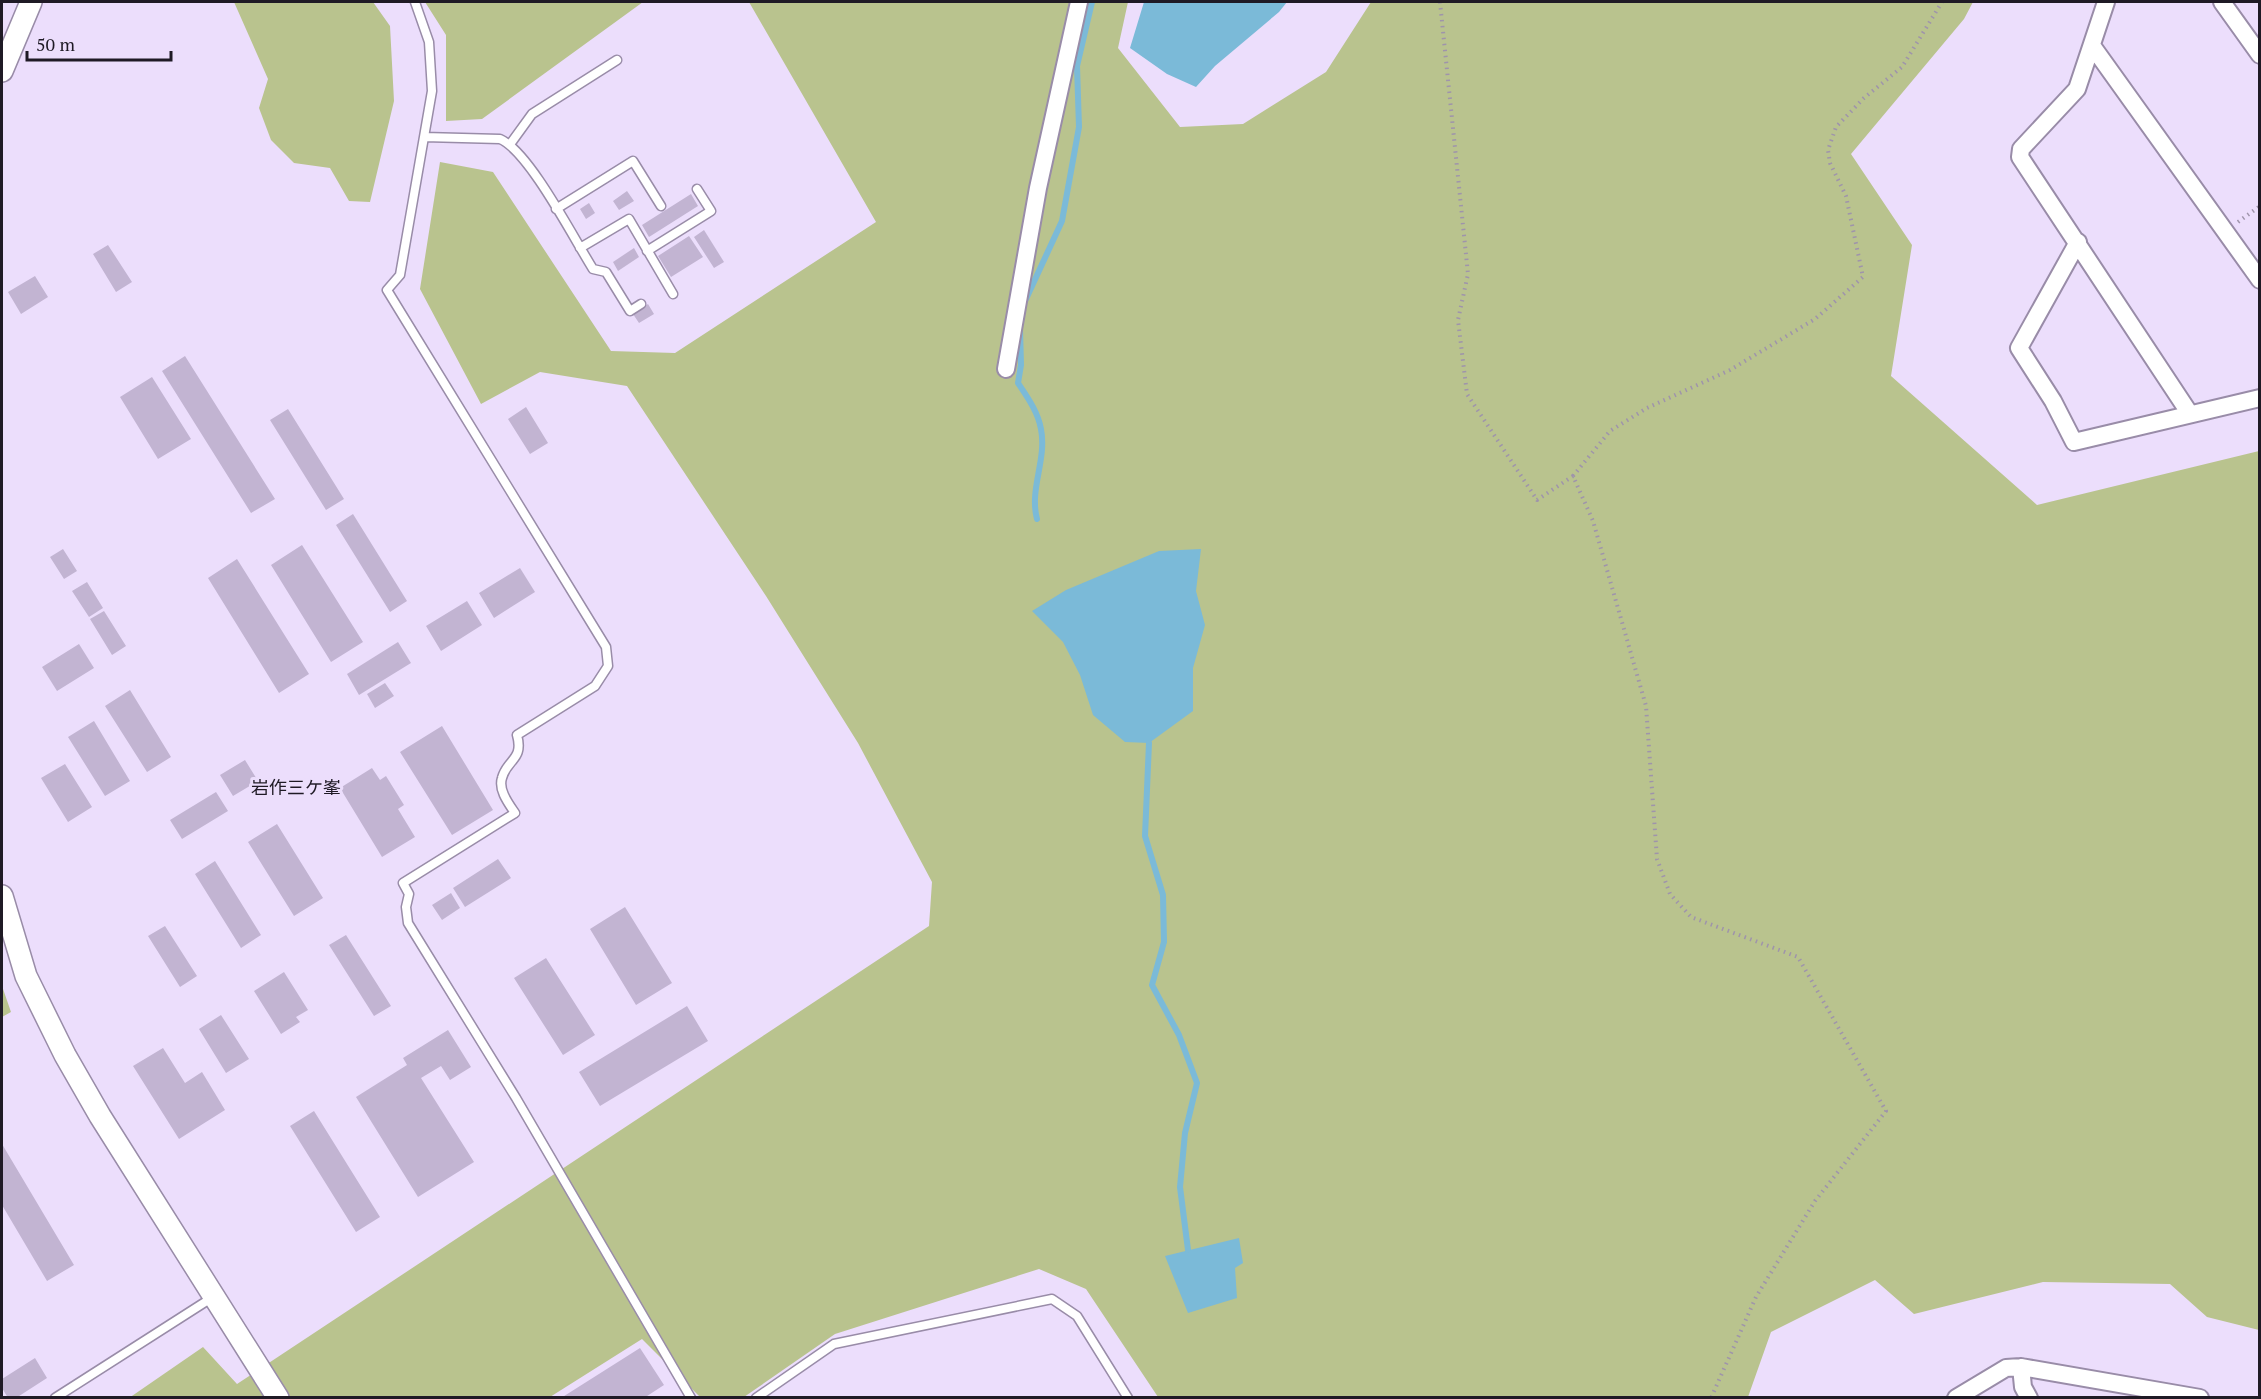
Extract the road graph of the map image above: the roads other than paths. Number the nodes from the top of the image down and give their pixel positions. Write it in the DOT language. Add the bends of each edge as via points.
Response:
graph roads {
  1 [pos="31,2"];
  2 [pos="416,2"];
  3 [pos="1079,2"];
  4 [pos="2106,2"];
  5 [pos="2222,2"];
  6 [pos="2093,46"];
  7 [pos="2259,55"];
  8 [pos="617,60"];
  9 [pos="4,61"];
  10 [pos="424,137"];
  11 [pos="511,143"];
  12 [pos="697,189"];
  13 [pos="661,206"];
  14 [pos="556,209"];
  15 [pos="2078,242"];
  16 [pos="580,248"];
  17 [pos="647,251"];
  18 [pos="2259,280"];
  19 [pos="673,294"];
  20 [pos="642,304"];
  21 [pos="1006,369"];
  22 [pos="2259,398"];
  23 [pos="2190,414"];
  24 [pos="2,896"];
  25 [pos="213,1297"];
  26 [pos="2020,1367"];
  27 [pos="2176,1395"];
  28 [pos="55,1398"];
  29 [pos="278,1398"];
  30 [pos="691,1398"];
  31 [pos="756,1398"];
  32 [pos="1128,1398"];
  33 [pos="1956,1398"];
  34 [pos="2029,1398"];
  35 [pos="2200,1398"];
  1 -- 9 [label="street"];
  2 -- 10 [label="lane" via="429,42 432,91"];
  3 -- 21 [label="street" via="1038,188"];
  4 -- 6 [label="street"];
  5 -- 7 [label="street"];
  6 -- 15 [label="street" via="2078,89 2021,149 2020,156"];
  6 -- 18 [label="street"];
  8 -- 11 [label="lane" via="532,114"];
  10 -- 11 [label="lane" via="500,139"];
  10 -- 30 [label="lane" via="400,274 387,290 606,647 608,666 595,686 517,735 518,754 502,778 502,790 515,813 403,883 409,894 408,923 516,1098"];
  11 -- 14 [label="lane"];
  12 -- 17 [label="lane" via="711,211"];
  13 -- 14 [label="lane" via="633,161"];
  14 -- 16 [label="lane"];
  15 -- 23 [label="street"];
  15 -- 23 [label="street" via="2019,348 2074,442"];
  16 -- 17 [label="lane" via="629,219"];
  16 -- 20 [label="lane" via="593,269 606,272 630,310"];
  17 -- 19 [label="lane"];
  22 -- 23 [label="street"];
  24 -- 25 [label="street" via="26,976 65,1055"];
  25 -- 28 [label="lane"];
  25 -- 29 [label="street"];
  26 -- 27 [label="street"];
  26 -- 33 [label="street" via="2006,1368"];
  26 -- 34 [label="street"];
  27 -- 35 [label="street"];
  31 -- 32 [label="lane" via="834,1344 1052,1299 1077,1316"];
}
